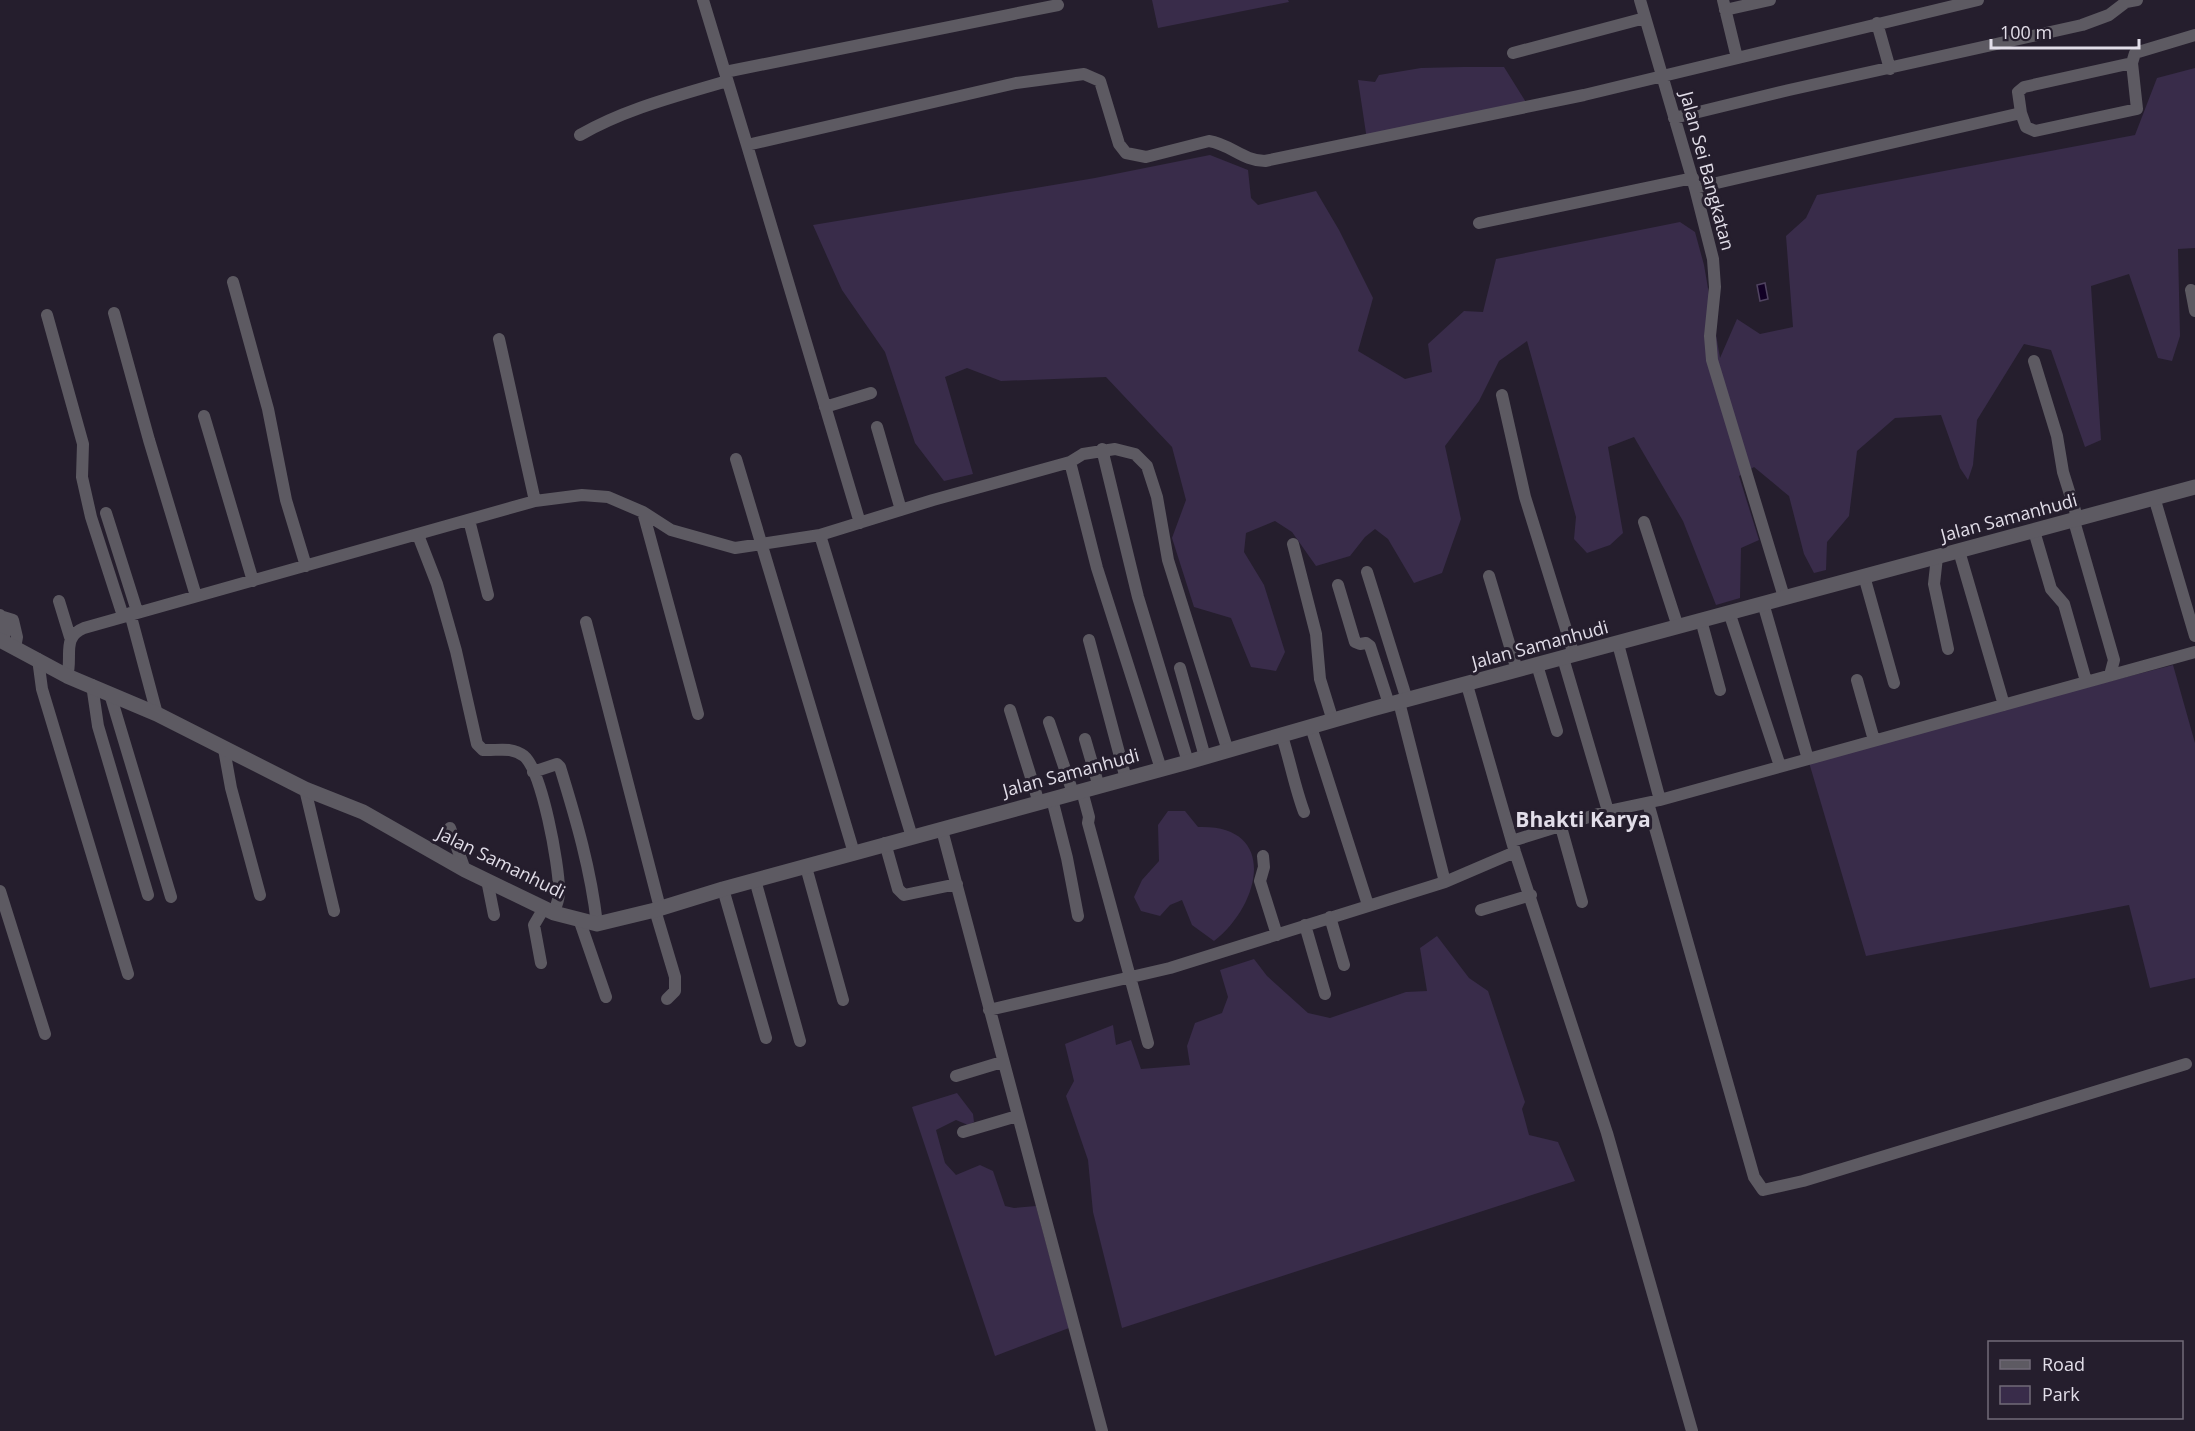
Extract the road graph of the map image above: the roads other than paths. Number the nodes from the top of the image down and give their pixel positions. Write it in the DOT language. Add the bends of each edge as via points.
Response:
graph roads {
  1 [pos="703,0"];
  2 [pos="1640,0"];
  3 [pos="1770,0"];
  4 [pos="1978,0"];
  5 [pos="2107,0"];
  6 [pos="2137,0"];
  7 [pos="1058,5"];
  8 [pos="1724,5"];
  9 [pos="2113,13"];
  10 [pos="1645,18"];
  11 [pos="1877,23"];
  12 [pos="2195,35"];
  13 [pos="1513,53"];
  14 [pos="1737,58"];
  15 [pos="2132,63"];
  16 [pos="1890,69"];
  17 [pos="726,76"];
  18 [pos="1662,76"];
  19 [pos="2021,113"];
  20 [pos="1674,118"];
  21 [pos="580,135"];
  22 [pos="747,145"];
  23 [pos="1694,183"];
  24 [pos="1479,223"];
  25 [pos="233,282"];
  26 [pos="2191,290"];
  27 [pos="2195,311"];
  28 [pos="114,312"];
  29 [pos="46,315"];
  30 [pos="499,339"];
  31 [pos="2034,361"];
  32 [pos="871,393"];
  33 [pos="1502,395"];
  34 [pos="825,407"];
  35 [pos="204,416"];
  36 [pos="877,427"];
  37 [pos="1102,449"];
  38 [pos="736,459"];
  39 [pos="1070,462"];
  40 [pos="2195,487"];
  41 [pos="2154,497"];
  42 [pos="535,501"];
  43 [pos="901,510"];
  44 [pos="106,513"];
  45 [pos="643,513"];
  46 [pos="469,520"];
  47 [pos="2076,520"];
  48 [pos="1644,522"];
  49 [pos="860,523"];
  50 [pos="2034,531"];
  51 [pos="418,535"];
  52 [pos="820,536"];
  53 [pos="1293,544"];
  54 [pos="763,546"];
  55 [pos="1959,552"];
  56 [pos="1936,557"];
  57 [pos="306,566"];
  58 [pos="1367,572"];
  59 [pos="1489,576"];
  60 [pos="1864,576"];
  61 [pos="253,581"];
  62 [pos="1338,585"];
  63 [pos="488,595"];
  64 [pos="196,596"];
  65 [pos="1784,597"];
  66 [pos="59,602"];
  67 [pos="1762,603"];
  68 [pos="1729,612"];
  69 [pos="130,613"];
  70 [pos="0,615"];
  71 [pos="1701,621"];
  72 [pos="586,622"];
  73 [pos="1678,627"];
  74 [pos="2195,636"];
  75 [pos="70,637"];
  76 [pos="1089,640"];
  77 [pos="6,643"];
  78 [pos="1618,644"];
  79 [pos="1948,649"];
  80 [pos="2195,652"];
  81 [pos="1569,656"];
  82 [pos="38,659"];
  83 [pos="1537,665"];
  84 [pos="1180,668"];
  85 [pos="1517,670"];
  86 [pos="2110,675"];
  87 [pos="67,676"];
  88 [pos="1857,681"];
  89 [pos="2086,681"];
  90 [pos="1894,683"];
  91 [pos="92,685"];
  92 [pos="1467,685"];
  93 [pos="1720,690"];
  94 [pos="110,694"];
  95 [pos="1398,702"];
  96 [pos="2004,705"];
  97 [pos="1010,710"];
  98 [pos="157,714"];
  99 [pos="698,714"];
  100 [pos="1333,721"];
  101 [pos="1049,722"];
  102 [pos="1311,727"];
  103 [pos="1557,731"];
  104 [pos="1282,735"];
  105 [pos="1085,739"];
  106 [pos="1874,740"];
  107 [pos="224,749"];
  108 [pos="1228,751"];
  109 [pos="1205,757"];
  110 [pos="1809,759"];
  111 [pos="1188,762"];
  112 [pos="1780,766"];
  113 [pos="1161,769"];
  114 [pos="533,772"];
  115 [pos="1126,779"];
  116 [pos="1099,786"];
  117 [pos="305,789"];
  118 [pos="1077,792"];
  119 [pos="1045,801"];
  120 [pos="1654,802"];
  121 [pos="1608,811"];
  122 [pos="1304,812"];
  123 [pos="1561,826"];
  124 [pos="450,828"];
  125 [pos="942,830"];
  126 [pos="912,837"];
  127 [pos="885,843"];
  128 [pos="1514,846"];
  129 [pos="854,853"];
  130 [pos="1263,856"];
  131 [pos="806,867"];
  132 [pos="465,870"];
  133 [pos="486,880"];
  134 [pos="755,880"];
  135 [pos="1445,882"];
  136 [pos="957,884"];
  137 [pos="723,889"];
  138 [pos="0,891"];
  139 [pos="148,895"];
  140 [pos="260,895"];
  141 [pos="1531,895"];
  142 [pos="171,897"];
  143 [pos="1582,902"];
  144 [pos="1368,905"];
  145 [pos="657,909"];
  146 [pos="549,910"];
  147 [pos="1481,910"];
  148 [pos="333,911"];
  149 [pos="494,915"];
  150 [pos="1077,916"];
  151 [pos="1330,917"];
  152 [pos="579,919"];
  153 [pos="597,924"];
  154 [pos="1305,925"];
  155 [pos="1277,935"];
  156 [pos="541,963"];
  157 [pos="1344,965"];
  158 [pos="128,974"];
  159 [pos="1130,978"];
  160 [pos="1325,994"];
  161 [pos="606,997"];
  162 [pos="667,999"];
  163 [pos="843,1000"];
  164 [pos="989,1010"];
  165 [pos="45,1034"];
  166 [pos="766,1038"];
  167 [pos="800,1041"];
  168 [pos="1148,1043"];
  169 [pos="1002,1062"];
  170 [pos="2186,1065"];
  171 [pos="956,1076"];
  172 [pos="1017,1116"];
  173 [pos="963,1132"];
  174 [pos="1102,1431"];
  175 [pos="1692,1431"];
  1 -- 17 [label="street"];
  2 -- 10 [label="street, Jalan Sei Bangkatan"];
  3 -- 8 [label="street"];
  4 -- 11 [label="street"];
  5 -- 9 [label="street"];
  6 -- 9 [label="street" via="2126,2"];
  7 -- 17 [label="street"];
  8 -- 14 [label="street"];
  9 -- 16 [label="street" via="2082,26"];
  10 -- 13 [label="street"];
  10 -- 18 [label="street, Jalan Sei Bangkatan"];
  11 -- 14 [label="street"];
  11 -- 16 [label="street"];
  12 -- 15 [label="street" via="2137,52"];
  14 -- 18 [label="street"];
  15 -- 19 [label="street" via="2024,87 2018,92"];
  15 -- 19 [label="street" via="2137,110 2035,131 2026,127"];
  16 -- 20 [label="street"];
  17 -- 21 [label="street" via="600,123"];
  17 -- 22 [label="street"];
  18 -- 20 [label="street, Jalan Sei Bangkatan"];
  18 -- 22 [label="street" via="1265,161 1254,161 1220,142 1209,141 1146,158 1126,153 1119,144 1100,81 1084,74 1016,83"];
  19 -- 23 [label="street"];
  20 -- 23 [label="street, Jalan Sei Bangkatan"];
  22 -- 34 [label="street"];
  23 -- 24 [label="street"];
  23 -- 65 [label="street, Jalan Sei Bangkatan" via="1715,274 1712,360"];
  25 -- 57 [label="street" via="268,409 286,501"];
  26 -- 27 [label="street"];
  28 -- 64 [label="street"];
  29 -- 69 [label="street" via="83,444 82,477 91,517"];
  30 -- 42 [label="street"];
  31 -- 47 [label="street" via="2057,436 2062,472"];
  32 -- 34 [label="street"];
  33 -- 81 [label="street" via="1525,497"];
  34 -- 49 [label="street"];
  35 -- 61 [label="street"];
  36 -- 43 [label="street"];
  37 -- 39 [label="street"];
  37 -- 108 [label="street" via="1135,454 1147,466 1157,497 1168,561"];
  37 -- 111 [label="street" via="1138,597"];
  38 -- 54 [label="street"];
  39 -- 43 [label="street"];
  39 -- 113 [label="street" via="1096,568"];
  40 -- 41 [label="street, Jalan Samanhudi"];
  41 -- 47 [label="street, Jalan Samanhudi"];
  41 -- 74 [label="street"];
  42 -- 45 [label="street" via="582,495 608,497"];
  42 -- 46 [label="street"];
  43 -- 49 [label="street"];
  44 -- 69 [label="street"];
  45 -- 54 [label="street" via="671,530 706,542 735,548"];
  45 -- 99 [label="street"];
  46 -- 51 [label="street"];
  46 -- 63 [label="street"];
  47 -- 50 [label="street, Jalan Samanhudi"];
  47 -- 86 [label="street" via="2115,663"];
  48 -- 73 [label="street"];
  49 -- 52 [label="street"];
  50 -- 55 [label="street, Jalan Samanhudi"];
  50 -- 89 [label="street" via="2051,589 2064,604"];
  51 -- 57 [label="street"];
  51 -- 114 [label="street" via="453,640 477,744 483,750 500,748 522,754"];
  52 -- 54 [label="street"];
  52 -- 126 [label="street"];
  53 -- 100 [label="street" via="1316,634 1320,679"];
  54 -- 129 [label="street"];
  55 -- 56 [label="street, Jalan Samanhudi"];
  55 -- 96 [label="street"];
  56 -- 60 [label="street, Jalan Samanhudi"];
  56 -- 79 [label="street" via="1934,584"];
  57 -- 61 [label="street"];
  58 -- 95 [label="street"];
  59 -- 85 [label="street"];
  60 -- 65 [label="street, Jalan Samanhudi"];
  60 -- 90 [label="street"];
  61 -- 64 [label="street"];
  62 -- 95 [label="street" via="1355,642 1370,646"];
  64 -- 69 [label="street"];
  65 -- 67 [label="street, Jalan Samanhudi"];
  66 -- 75 [label="street"];
  67 -- 68 [label="street, Jalan Samanhudi"];
  67 -- 110 [label="street"];
  68 -- 71 [label="street, Jalan Samanhudi"];
  68 -- 112 [label="street"];
  69 -- 75 [label="street" via="76,631"];
  69 -- 98 [label="street"];
  70 -- 77 [label="street"];
  71 -- 73 [label="street, Jalan Samanhudi"];
  71 -- 93 [label="street"];
  72 -- 145 [label="street"];
  73 -- 78 [label="street, Jalan Samanhudi"];
  75 -- 87 [label="street"];
  76 -- 115 [label="street"];
  77 -- 82 [label="street, Jalan Samanhudi"];
  78 -- 81 [label="street, Jalan Samanhudi"];
  78 -- 120 [label="street"];
  80 -- 86 [label="street"];
  81 -- 83 [label="street, Jalan Samanhudi"];
  81 -- 121 [label="street"];
  82 -- 87 [label="street, Jalan Samanhudi"];
  82 -- 158 [label="street" via="42,689"];
  83 -- 85 [label="street, Jalan Samanhudi"];
  83 -- 103 [label="street"];
  84 -- 109 [label="street"];
  85 -- 92 [label="street, Jalan Samanhudi"];
  86 -- 89 [label="street"];
  87 -- 91 [label="street, Jalan Samanhudi"];
  88 -- 106 [label="street"];
  89 -- 96 [label="street"];
  91 -- 94 [label="street, Jalan Samanhudi"];
  91 -- 139 [label="street" via="98,726"];
  92 -- 95 [label="street, Jalan Samanhudi"];
  92 -- 128 [label="street"];
  94 -- 98 [label="street, Jalan Samanhudi"];
  94 -- 142 [label="street"];
  95 -- 100 [label="street, Jalan Samanhudi"];
  95 -- 135 [label="street"];
  96 -- 106 [label="street"];
  97 -- 119 [label="street"];
  98 -- 107 [label="street, Jalan Samanhudi"];
  100 -- 102 [label="street, Jalan Samanhudi"];
  101 -- 118 [label="street"];
  102 -- 104 [label="street, Jalan Samanhudi"];
  102 -- 144 [label="street"];
  104 -- 108 [label="street, Jalan Samanhudi"];
  104 -- 122 [label="street"];
  105 -- 116 [label="street"];
  106 -- 110 [label="street"];
  107 -- 117 [label="street, Jalan Samanhudi"];
  107 -- 140 [label="street"];
  108 -- 109 [label="street, Jalan Samanhudi"];
  109 -- 111 [label="street, Jalan Samanhudi"];
  110 -- 112 [label="street"];
  111 -- 113 [label="street, Jalan Samanhudi"];
  112 -- 120 [label="street"];
  113 -- 115 [label="street, Jalan Samanhudi"];
  114 -- 146 [label="street" via="544,800 560,892"];
  114 -- 153 [label="street" via="557,764 560,767 580,834"];
  115 -- 116 [label="street, Jalan Samanhudi"];
  116 -- 118 [label="street, Jalan Samanhudi"];
  117 -- 132 [label="street, Jalan Samanhudi" via="363,812"];
  117 -- 148 [label="street"];
  118 -- 119 [label="street, Jalan Samanhudi"];
  118 -- 159 [label="street" via="1089,817"];
  119 -- 125 [label="street, Jalan Samanhudi"];
  119 -- 150 [label="street" via="1067,858"];
  120 -- 121 [label="street"];
  120 -- 170 [label="street" via="1754,1177 1763,1190"];
  121 -- 123 [label="street"];
  123 -- 128 [label="street"];
  123 -- 143 [label="street"];
  124 -- 132 [label="street"];
  125 -- 126 [label="street, Jalan Samanhudi"];
  125 -- 136 [label="street"];
  126 -- 127 [label="street, Jalan Samanhudi"];
  127 -- 129 [label="street, Jalan Samanhudi"];
  127 -- 136 [label="street" via="898,889 904,896"];
  128 -- 135 [label="street"];
  128 -- 141 [label="street"];
  129 -- 131 [label="street, Jalan Samanhudi"];
  130 -- 155 [label="street" via="1260,881"];
  131 -- 134 [label="street, Jalan Samanhudi"];
  131 -- 163 [label="street"];
  132 -- 133 [label="street, Jalan Samanhudi"];
  133 -- 146 [label="street, Jalan Samanhudi"];
  133 -- 149 [label="street"];
  134 -- 137 [label="street, Jalan Samanhudi"];
  134 -- 167 [label="street"];
  135 -- 144 [label="street"];
  136 -- 164 [label="street"];
  137 -- 145 [label="street, Jalan Samanhudi"];
  137 -- 166 [label="street"];
  138 -- 165 [label="street"];
  141 -- 147 [label="street"];
  141 -- 175 [label="street" via="1608,1133"];
  144 -- 151 [label="street"];
  145 -- 153 [label="street, Jalan Samanhudi"];
  145 -- 162 [label="street" via="675,977 675,991"];
  146 -- 152 [label="street, Jalan Samanhudi"];
  146 -- 156 [label="street" via="534,925"];
  151 -- 154 [label="street"];
  151 -- 157 [label="street"];
  152 -- 153 [label="street, Jalan Samanhudi"];
  152 -- 161 [label="street"];
  154 -- 155 [label="street"];
  154 -- 160 [label="street"];
  155 -- 159 [label="street"];
  159 -- 164 [label="street"];
  159 -- 168 [label="street"];
  164 -- 169 [label="street"];
  169 -- 171 [label="street"];
  169 -- 172 [label="street"];
  172 -- 173 [label="street"];
  172 -- 174 [label="street"];
}
